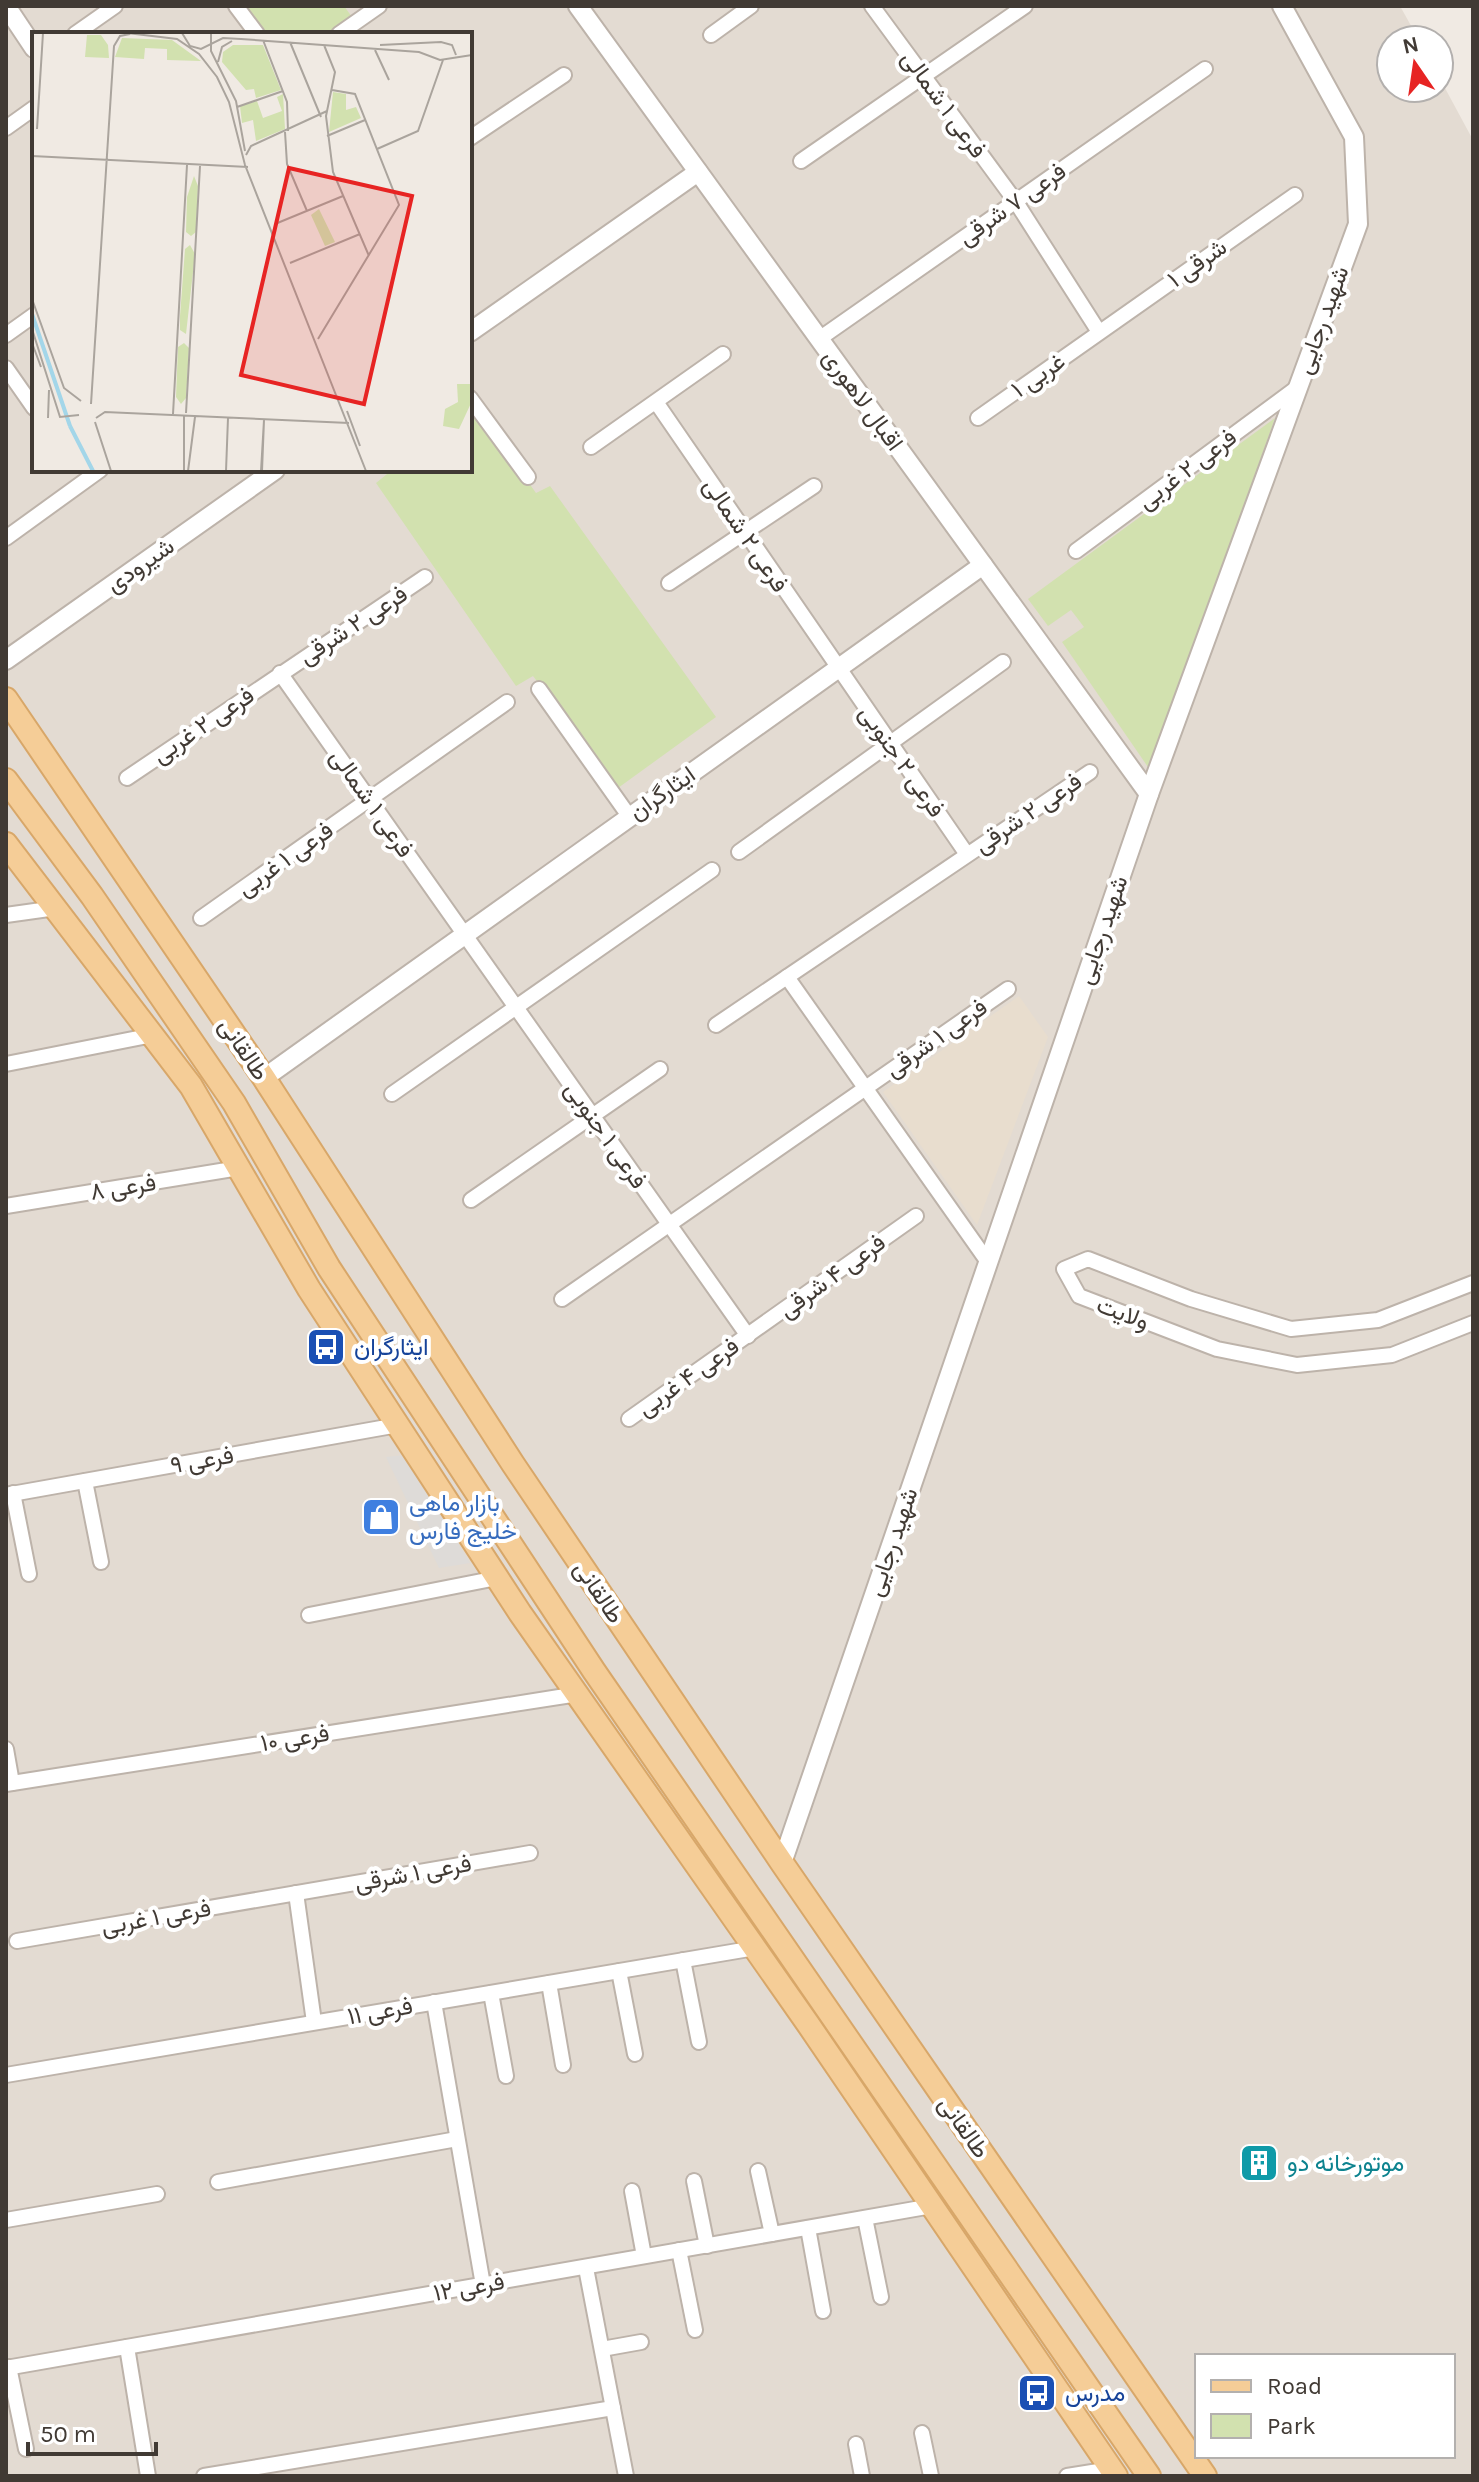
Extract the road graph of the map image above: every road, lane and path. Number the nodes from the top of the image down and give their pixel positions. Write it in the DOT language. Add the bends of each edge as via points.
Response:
graph roads {
  1 [pos="6,6"];
  2 [pos="115,6"];
  3 [pos="236,6"];
  4 [pos="379,6"];
  5 [pos="578,6"];
  6 [pos="751,6"];
  7 [pos="872,6"];
  8 [pos="1025,6"];
  9 [pos="1282,6"];
  10 [pos="363,10"];
  11 [pos="78,32"];
  12 [pos="256,32"];
  13 [pos="341,32"];
  14 [pos="711,35"];
  15 [pos="32,45"];
  16 [pos="1205,69"];
  17 [pos="564,75"];
  18 [pos="923,77"];
  19 [pos="32,109"];
  20 [pos="6,128"];
  21 [pos="472,137"];
  22 [pos="801,161"];
  23 [pos="698,172"];
  24 [pos="1295,195"];
  25 [pos="1016,202"];
  26 [pos="32,316"];
  27 [pos="472,331"];
  28 [pos="1099,332"];
  29 [pos="6,335"];
  30 [pos="819,339"];
  31 [pos="723,354"];
  32 [pos="6,368"];
  33 [pos="1298,387"];
  34 [pos="472,401"];
  35 [pos="656,402"];
  36 [pos="32,405"];
  37 [pos="978,418"];
  38 [pos="591,447"];
  39 [pos="272,472"];
  40 [pos="82,475"];
  41 [pos="528,477"];
  42 [pos="814,486"];
  43 [pos="745,532"];
  44 [pos="6,538"];
  45 [pos="1076,551"];
  46 [pos="983,565"];
  47 [pos="425,577"];
  48 [pos="669,583"];
  49 [pos="6,660"];
  50 [pos="1003,662"];
  51 [pos="837,669"];
  52 [pos="280,673"];
  53 [pos="539,689"];
  54 [pos="6,699"];
  55 [pos="507,702"];
  56 [pos="889,742"];
  57 [pos="1090,772"];
  58 [pos="127,778"];
  59 [pos="6,780"];
  60 [pos="1149,794"];
  61 [pos="369,800"];
  62 [pos="629,816"];
  63 [pos="6,844"];
  64 [pos="739,852"];
  65 [pos="966,853"];
  66 [pos="712,870"];
  67 [pos="56,908"];
  68 [pos="6,915"];
  69 [pos="201,918"];
  70 [pos="464,934"];
  71 [pos="787,977"];
  72 [pos="1008,989"];
  73 [pos="515,1006"];
  74 [pos="716,1025"];
  75 [pos="153,1035"];
  76 [pos="6,1064"];
  77 [pos="660,1069"];
  78 [pos="264,1078"];
  79 [pos="865,1088"];
  80 [pos="392,1094"];
  81 [pos="592,1115"];
  82 [pos="239,1168"];
  83 [pos="471,1200"];
  84 [pos="6,1206"];
  85 [pos="916,1216"];
  86 [pos="669,1224"];
  87 [pos="318,1249"];
  88 [pos="988,1262"];
  89 [pos="1473,1283"];
  90 [pos="562,1299"];
  91 [pos="1473,1323"];
  92 [pos="748,1336"];
  93 [pos="347,1346"];
  94 [pos="629,1419"];
  95 [pos="398,1425"];
  96 [pos="85,1481"];
  97 [pos="10,1494"];
  98 [pos="101,1562"];
  99 [pos="29,1574"];
  100 [pos="497,1578"];
  101 [pos="309,1615"];
  102 [pos="578,1694"];
  103 [pos="6,1749"];
  104 [pos="9,1783"];
  105 [pos="530,1853"];
  106 [pos="782,1863"];
  107 [pos="296,1893"];
  108 [pos="17,1941"];
  109 [pos="755,1948"];
  110 [pos="683,1960"];
  111 [pos="619,1971"];
  112 [pos="549,1983"];
  113 [pos="491,1993"];
  114 [pos="434,2002"];
  115 [pos="314,2022"];
  116 [pos="699,2042"];
  117 [pos="635,2054"];
  118 [pos="563,2065"];
  119 [pos="6,2075"];
  120 [pos="506,2076"];
  121 [pos="457,2139"];
  122 [pos="758,2171"];
  123 [pos="694,2181"];
  124 [pos="218,2182"];
  125 [pos="632,2191"];
  126 [pos="157,2194"];
  127 [pos="932,2206"];
  128 [pos="865,2218"];
  129 [pos="6,2220"];
  130 [pos="808,2228"];
  131 [pos="772,2234"];
  132 [pos="707,2246"];
  133 [pos="679,2250"];
  134 [pos="644,2256"];
  135 [pos="586,2268"];
  136 [pos="483,2285"];
  137 [pos="881,2297"];
  138 [pos="823,2311"];
  139 [pos="695,2330"];
  140 [pos="641,2342"];
  141 [pos="127,2347"];
  142 [pos="602,2349"];
  143 [pos="8,2367"];
  144 [pos="613,2408"];
  145 [pos="922,2433"];
  146 [pos="856,2444"];
  147 [pos="26,2449"];
  148 [pos="1114,2472"];
  149 [pos="148,2476"];
  150 [pos="204,2476"];
  151 [pos="626,2476"];
  152 [pos="862,2476"];
  153 [pos="931,2476"];
  154 [pos="1067,2476"];
  155 [pos="1149,2476"];
  156 [pos="1205,2476"];
  1 -- 15 [label="street"];
  2 -- 11 [label="street"];
  3 -- 12 [label="street"];
  4 -- 10 [label="street"];
  5 -- 23 [label="street, اقبال لاهوری"];
  6 -- 14 [label="street"];
  7 -- 18 [label="street, فرعی ۱ شمالی"];
  8 -- 18 [label="street"];
  9 -- 33 [label="street, شهید رجایی" via="1354,137 1358,224"];
  10 -- 13 [label="street"];
  16 -- 25 [label="street, فرعی ۷ شرقی"];
  17 -- 21 [label="street"];
  18 -- 22 [label="street"];
  18 -- 25 [label="street, فرعی ۱ شمالی"];
  19 -- 20 [label="street"];
  23 -- 27 [label="street"];
  23 -- 30 [label="street, اقبال لاهوری"];
  24 -- 28 [label="street, ۱ شرقی"];
  25 -- 28 [label="street"];
  25 -- 30 [label="street, فرعی ۷ شرقی"];
  26 -- 29 [label="street"];
  28 -- 37 [label="street, ۱ غربی"];
  30 -- 46 [label="street, اقبال لاهوری"];
  31 -- 35 [label="street"];
  32 -- 36 [label="street"];
  33 -- 45 [label="street, فرعی ۲ غربی"];
  33 -- 60 [label="street, شهید رجایی"];
  34 -- 41 [label="street"];
  35 -- 38 [label="street"];
  35 -- 43 [label="street, فرعی ۲ شمالی"];
  39 -- 49 [label="street, شیرودی"];
  40 -- 44 [label="street"];
  42 -- 43 [label="street"];
  43 -- 48 [label="street"];
  43 -- 51 [label="street, فرعی ۲ شمالی"];
  46 -- 51 [label="street, ایثارگران"];
  46 -- 60 [label="street, اقبال لاهوری"];
  47 -- 52 [label="street, فرعی ۲ شرقی"];
  50 -- 56 [label="street"];
  51 -- 56 [label="street, فرعی ۲ جنوبی"];
  51 -- 62 [label="street, ایثارگران"];
  52 -- 58 [label="street, فرعی ۲ غربی"];
  52 -- 61 [label="street, فرعی ۱ شمالی"];
  53 -- 62 [label="street"];
  54 -- 78 [label="main road, طالقانی"];
  55 -- 61 [label="street"];
  56 -- 64 [label="street"];
  56 -- 65 [label="street, فرعی ۲ جنوبی"];
  57 -- 65 [label="street, فرعی ۲ شرقی"];
  59 -- 87 [label="main road, طالقانی" via="217,1078"];
  60 -- 88 [label="street, شهید رجایی"];
  61 -- 69 [label="street, فرعی ۱ غربی"];
  61 -- 70 [label="street, فرعی ۱ شمالی"];
  62 -- 70 [label="street, ایثارگران"];
  63 -- 67 [label="main road"];
  65 -- 71 [label="street"];
  66 -- 73 [label="street"];
  67 -- 68 [label="street"];
  67 -- 75 [label="main road"];
  70 -- 73 [label="street, فرعی ۱ جنوبی"];
  70 -- 78 [label="street, ایثارگران"];
  71 -- 74 [label="street"];
  71 -- 79 [label="street"];
  72 -- 79 [label="street, فرعی ۱ شرقی"];
  73 -- 80 [label="street"];
  73 -- 81 [label="street, فرعی ۱ جنوبی"];
  75 -- 76 [label="street"];
  75 -- 82 [label="main road" via="191,1086"];
  77 -- 81 [label="street"];
  78 -- 106 [label="main road, طالقانی" via="513,1464"];
  79 -- 86 [label="street"];
  79 -- 88 [label="street"];
  81 -- 83 [label="street"];
  81 -- 86 [label="street, فرعی ۱ جنوبی"];
  82 -- 84 [label="street, فرعی ۸"];
  82 -- 93 [label="main road"];
  85 -- 92 [label="street, فرعی ۴ شرقی"];
  86 -- 90 [label="street"];
  86 -- 92 [label="street, فرعی ۱ جنوبی"];
  87 -- 93 [label="main road"];
  87 -- 155 [label="main road, طالقانی" via="594,1671"];
  88 -- 106 [label="street, شهید رجایی"];
  89 -- 91 [label="street, ولایت" via="1378,1320 1291,1329 1191,1299 1088,1259 1064,1269 1079,1296 1217,1349 1297,1365 1392,1355"];
  92 -- 94 [label="street, فرعی ۴ غربی"];
  93 -- 95 [label="main road"];
  95 -- 96 [label="street, فرعی ۹"];
  95 -- 100 [label="main road"];
  96 -- 97 [label="street, فرعی ۹"];
  96 -- 98 [label="street"];
  97 -- 99 [label="street"];
  100 -- 101 [label="street"];
  100 -- 102 [label="main road"];
  102 -- 104 [label="street, فرعی ۱۰"];
  102 -- 109 [label="main road"];
  103 -- 104 [label="street"];
  105 -- 107 [label="street, فرعی ۱ شرقی"];
  106 -- 156 [label="main road, طالقانی"];
  107 -- 108 [label="street, فرعی ۱ غربی"];
  107 -- 115 [label="street"];
  109 -- 110 [label="street, فرعی ۱۱"];
  109 -- 127 [label="main road"];
  110 -- 111 [label="street, فرعی ۱۱"];
  110 -- 116 [label="street"];
  111 -- 112 [label="street, فرعی ۱۱"];
  111 -- 117 [label="street"];
  112 -- 113 [label="street, فرعی ۱۱"];
  112 -- 118 [label="street"];
  113 -- 114 [label="street, فرعی ۱۱"];
  113 -- 120 [label="street"];
  114 -- 115 [label="street, فرعی ۱۱"];
  114 -- 121 [label="street"];
  115 -- 119 [label="street, فرعی ۱۱"];
  121 -- 124 [label="street"];
  121 -- 136 [label="street"];
  122 -- 131 [label="street"];
  123 -- 132 [label="street"];
  125 -- 134 [label="street"];
  126 -- 129 [label="street"];
  127 -- 128 [label="street, فرعی ۱۲"];
  127 -- 148 [label="main road"];
  128 -- 130 [label="street, فرعی ۱۲"];
  128 -- 137 [label="street"];
  130 -- 131 [label="street, فرعی ۱۲"];
  130 -- 138 [label="street"];
  131 -- 132 [label="street, فرعی ۱۲"];
  132 -- 133 [label="street, فرعی ۱۲"];
  133 -- 134 [label="street, فرعی ۱۲"];
  133 -- 139 [label="street"];
  134 -- 135 [label="street, فرعی ۱۲"];
  135 -- 136 [label="street, فرعی ۱۲"];
  135 -- 142 [label="street"];
  136 -- 141 [label="street, فرعی ۱۲"];
  140 -- 142 [label="street"];
  141 -- 143 [label="street, فرعی ۱۲"];
  141 -- 149 [label="street"];
  142 -- 144 [label="street"];
  143 -- 147 [label="street"];
  144 -- 150 [label="street"];
  144 -- 151 [label="street"];
  145 -- 153 [label="street"];
  146 -- 152 [label="street"];
  148 -- 154 [label="street"];
}
